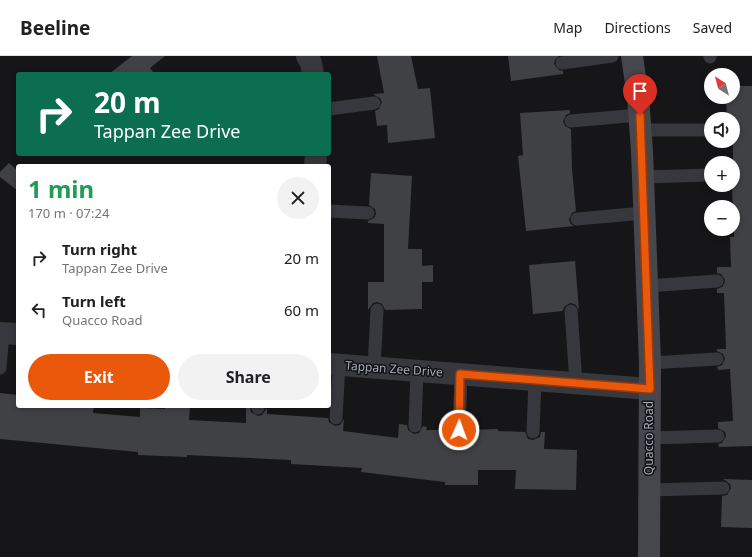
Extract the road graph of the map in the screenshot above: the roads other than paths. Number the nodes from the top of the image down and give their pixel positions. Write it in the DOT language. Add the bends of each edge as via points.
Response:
graph roads {
  1 [pos="307,56"];
  2 [pos="612,56"];
  3 [pos="632,56"];
  4 [pos="562,63"];
  5 [pos="313,72"];
  6 [pos="374,103"];
  7 [pos="331,109"];
  8 [pos="571,121"];
  9 [pos="640,123"];
  10 [pos="704,129"];
  11 [pos="704,175"];
  12 [pos="643,177"];
  13 [pos="331,211"];
  14 [pos="644,213"];
  15 [pos="368,214"];
  16 [pos="577,219"];
  17 [pos="717,282"];
  18 [pos="647,286"];
  19 [pos="377,310"];
  20 [pos="571,311"];
  21 [pos="7,333"];
  22 [pos="717,359"];
  23 [pos="334,364"];
  24 [pos="650,364"];
  25 [pos="374,367"];
  26 [pos="0,368"];
  27 [pos="417,370"];
  28 [pos="460,374"];
  29 [pos="535,380"];
  30 [pos="576,383"];
  31 [pos="650,389"];
  32 [pos="336,418"];
  33 [pos="415,426"];
  34 [pos="459,430"];
  35 [pos="533,432"];
  36 [pos="718,436"];
  37 [pos="650,438"];
  38 [pos="723,488"];
  39 [pos="649,490"];
  40 [pos="649,557"];
  1 -- 5 [label="street"];
  2 -- 4 [label="lane"];
  3 -- 9 [label="street, Quacco Road"];
  6 -- 7 [label="lane"];
  8 -- 9 [label="lane"];
  9 -- 10 [label="lane"];
  9 -- 12 [label="street, Quacco Road"];
  11 -- 12 [label="lane"];
  12 -- 14 [label="street, Quacco Road"];
  13 -- 15 [label="lane"];
  14 -- 16 [label="lane"];
  14 -- 18 [label="street, Quacco Road"];
  17 -- 18 [label="lane"];
  18 -- 24 [label="street, Quacco Road"];
  19 -- 25 [label="lane"];
  20 -- 30 [label="lane"];
  21 -- 26 [label="lane"];
  22 -- 24 [label="lane"];
  23 -- 25 [label="street, Tappan Zee Drive"];
  23 -- 32 [label="lane"];
  24 -- 31 [label="street, Quacco Road"];
  25 -- 27 [label="street, Tappan Zee Drive"];
  27 -- 28 [label="street, Tappan Zee Drive"];
  27 -- 33 [label="lane"];
  28 -- 29 [label="street, Tappan Zee Drive"];
  28 -- 34 [label="lane"];
  29 -- 30 [label="street, Tappan Zee Drive"];
  29 -- 35 [label="lane"];
  30 -- 31 [label="street, Tappan Zee Drive"];
  31 -- 37 [label="street, Quacco Road"];
  36 -- 37 [label="lane"];
  37 -- 39 [label="street, Quacco Road"];
  38 -- 39 [label="lane"];
  39 -- 40 [label="street, Quacco Road"];
}
